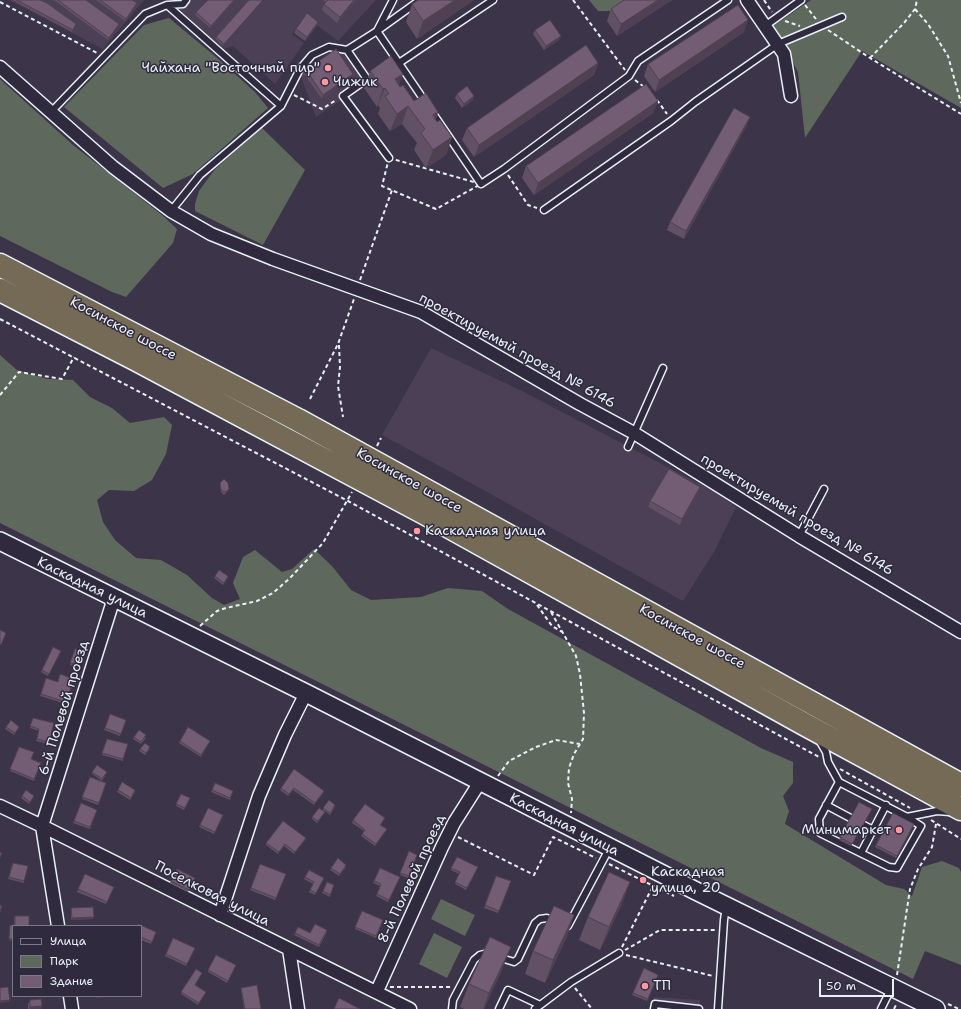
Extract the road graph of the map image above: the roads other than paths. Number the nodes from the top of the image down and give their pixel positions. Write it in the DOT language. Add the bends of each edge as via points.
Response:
graph roads {
  1 [pos="186,0"];
  2 [pos="393,0"];
  3 [pos="420,0"];
  4 [pos="492,0"];
  5 [pos="728,0"];
  6 [pos="748,0"];
  7 [pos="801,0"];
  8 [pos="167,5"];
  9 [pos="842,17"];
  10 [pos="765,26"];
  11 [pos="377,31"];
  12 [pos="778,44"];
  13 [pos="347,50"];
  14 [pos="399,63"];
  15 [pos="0,67"];
  16 [pos="791,96"];
  17 [pos="281,106"];
  18 [pos="51,112"];
  19 [pos="389,158"];
  20 [pos="544,210"];
  21 [pos="171,211"];
  22 [pos="0,265"];
  23 [pos="0,290"];
  24 [pos="663,368"];
  25 [pos="634,433"];
  26 [pos="628,447"];
  27 [pos="824,489"];
  28 [pos="799,536"];
  29 [pos="0,541"];
  30 [pos="114,598"];
  31 [pos="961,632"];
  32 [pos="306,693"];
  33 [pos="804,724"];
  34 [pos="487,782"];
  35 [pos="840,782"];
  36 [pos="961,785"];
  37 [pos="826,805"];
  38 [pos="886,805"];
  39 [pos="0,806"];
  40 [pos="961,810"];
  41 [pos="961,813"];
  42 [pos="907,817"];
  43 [pos="42,826"];
  44 [pos="873,830"];
  45 [pos="861,853"];
  46 [pos="606,854"];
  47 [pos="726,906"];
  48 [pos="220,915"];
  49 [pos="58,925"];
  50 [pos="289,949"];
  51 [pos="619,953"];
  52 [pos="894,984"];
  53 [pos="378,989"];
  54 [pos="70,997"];
  55 [pos="537,1007"];
  56 [pos="72,1009"];
  57 [pos="298,1009"];
  58 [pos="410,1009"];
  59 [pos="452,1009"];
  60 [pos="499,1009"];
  61 [pos="654,1009"];
  62 [pos="699,1009"];
  63 [pos="718,1009"];
  64 [pos="881,1009"];
  65 [pos="936,1009"];
  1 -- 8 [label="lane" via="182,4"];
  2 -- 11 [label="lane"];
  3 -- 11 [label="lane"];
  4 -- 14 [label="lane"];
  5 -- 14 [label="lane" via="638,61 629,76 482,184"];
  6 -- 10 [label="street"];
  7 -- 10 [label="lane"];
  8 -- 17 [label="lane"];
  8 -- 18 [label="lane" via="145,14"];
  9 -- 12 [label="lane"];
  10 -- 12 [label="street"];
  11 -- 13 [label="lane"];
  11 -- 14 [label="lane"];
  12 -- 16 [label="street" via="784,54"];
  12 -- 20 [label="lane"];
  13 -- 17 [label="lane" via="329,47 312,55 300,69"];
  13 -- 19 [label="lane" via="367,79 342,96"];
  15 -- 18 [label="street, проектируемый проезд № 6146"];
  17 -- 21 [label="lane" via="200,175"];
  18 -- 21 [label="street, проектируемый проезд № 6146" via="112,167"];
  21 -- 25 [label="street, проектируемый проезд № 6146" via="211,234 421,312"];
  22 -- 36 [label="highway, Косинское шоссе" via="305,424"];
  23 -- 33 [label="highway, Косинское шоссе" via="426,514"];
  24 -- 25 [label="lane"];
  25 -- 26 [label="lane"];
  25 -- 28 [label="street, проектируемый проезд № 6146"];
  27 -- 28 [label="lane"];
  28 -- 31 [label="street, проектируемый проезд № 6146"];
  29 -- 30 [label="street, Каскадная улица"];
  30 -- 32 [label="street, Каскадная улица"];
  30 -- 43 [label="street, 6-й Полевой проезд"];
  32 -- 34 [label="street, Каскадная улица"];
  32 -- 48 [label="street" via="259,796"];
  33 -- 35 [label="lane" via="826,752 828,762"];
  33 -- 40 [label="highway, Косинское шоссе"];
  34 -- 46 [label="street, Каскадная улица"];
  34 -- 53 [label="street, 8-й Полевой проезд" via="450,832"];
  35 -- 37 [label="lane"];
  35 -- 38 [label="lane"];
  37 -- 44 [label="lane"];
  37 -- 45 [label="lane" via="819,819 820,833"];
  38 -- 42 [label="lane"];
  38 -- 44 [label="lane"];
  39 -- 43 [label="street, Поселковая улица"];
  41 -- 42 [label="lane" via="937,811"];
  42 -- 45 [label="lane" via="921,826 897,868 888,867"];
  43 -- 48 [label="street, Поселковая улица"];
  43 -- 49 [label="street"];
  44 -- 45 [label="lane"];
  46 -- 47 [label="street, Каскадная улица"];
  46 -- 59 [label="lane" via="570,924 564,926 546,918 540,919 535,923 518,960 514,962 488,953 480,955 474,960 452,1000"];
  47 -- 52 [label="street, Каскадная улица"];
  47 -- 63 [label="lane"];
  48 -- 50 [label="street, Поселковая улица"];
  50 -- 53 [label="street, Поселковая улица"];
  50 -- 57 [label="street"];
  51 -- 55 [label="lane" via="571,982"];
  52 -- 64 [label="lane"];
  52 -- 65 [label="street, Каскадная улица"];
  53 -- 58 [label="street, Поселковая улица"];
  54 -- 56 [label="street"];
  55 -- 60 [label="lane" via="508,990"];
  61 -- 62 [label="lane" via="655,1004"];
}
